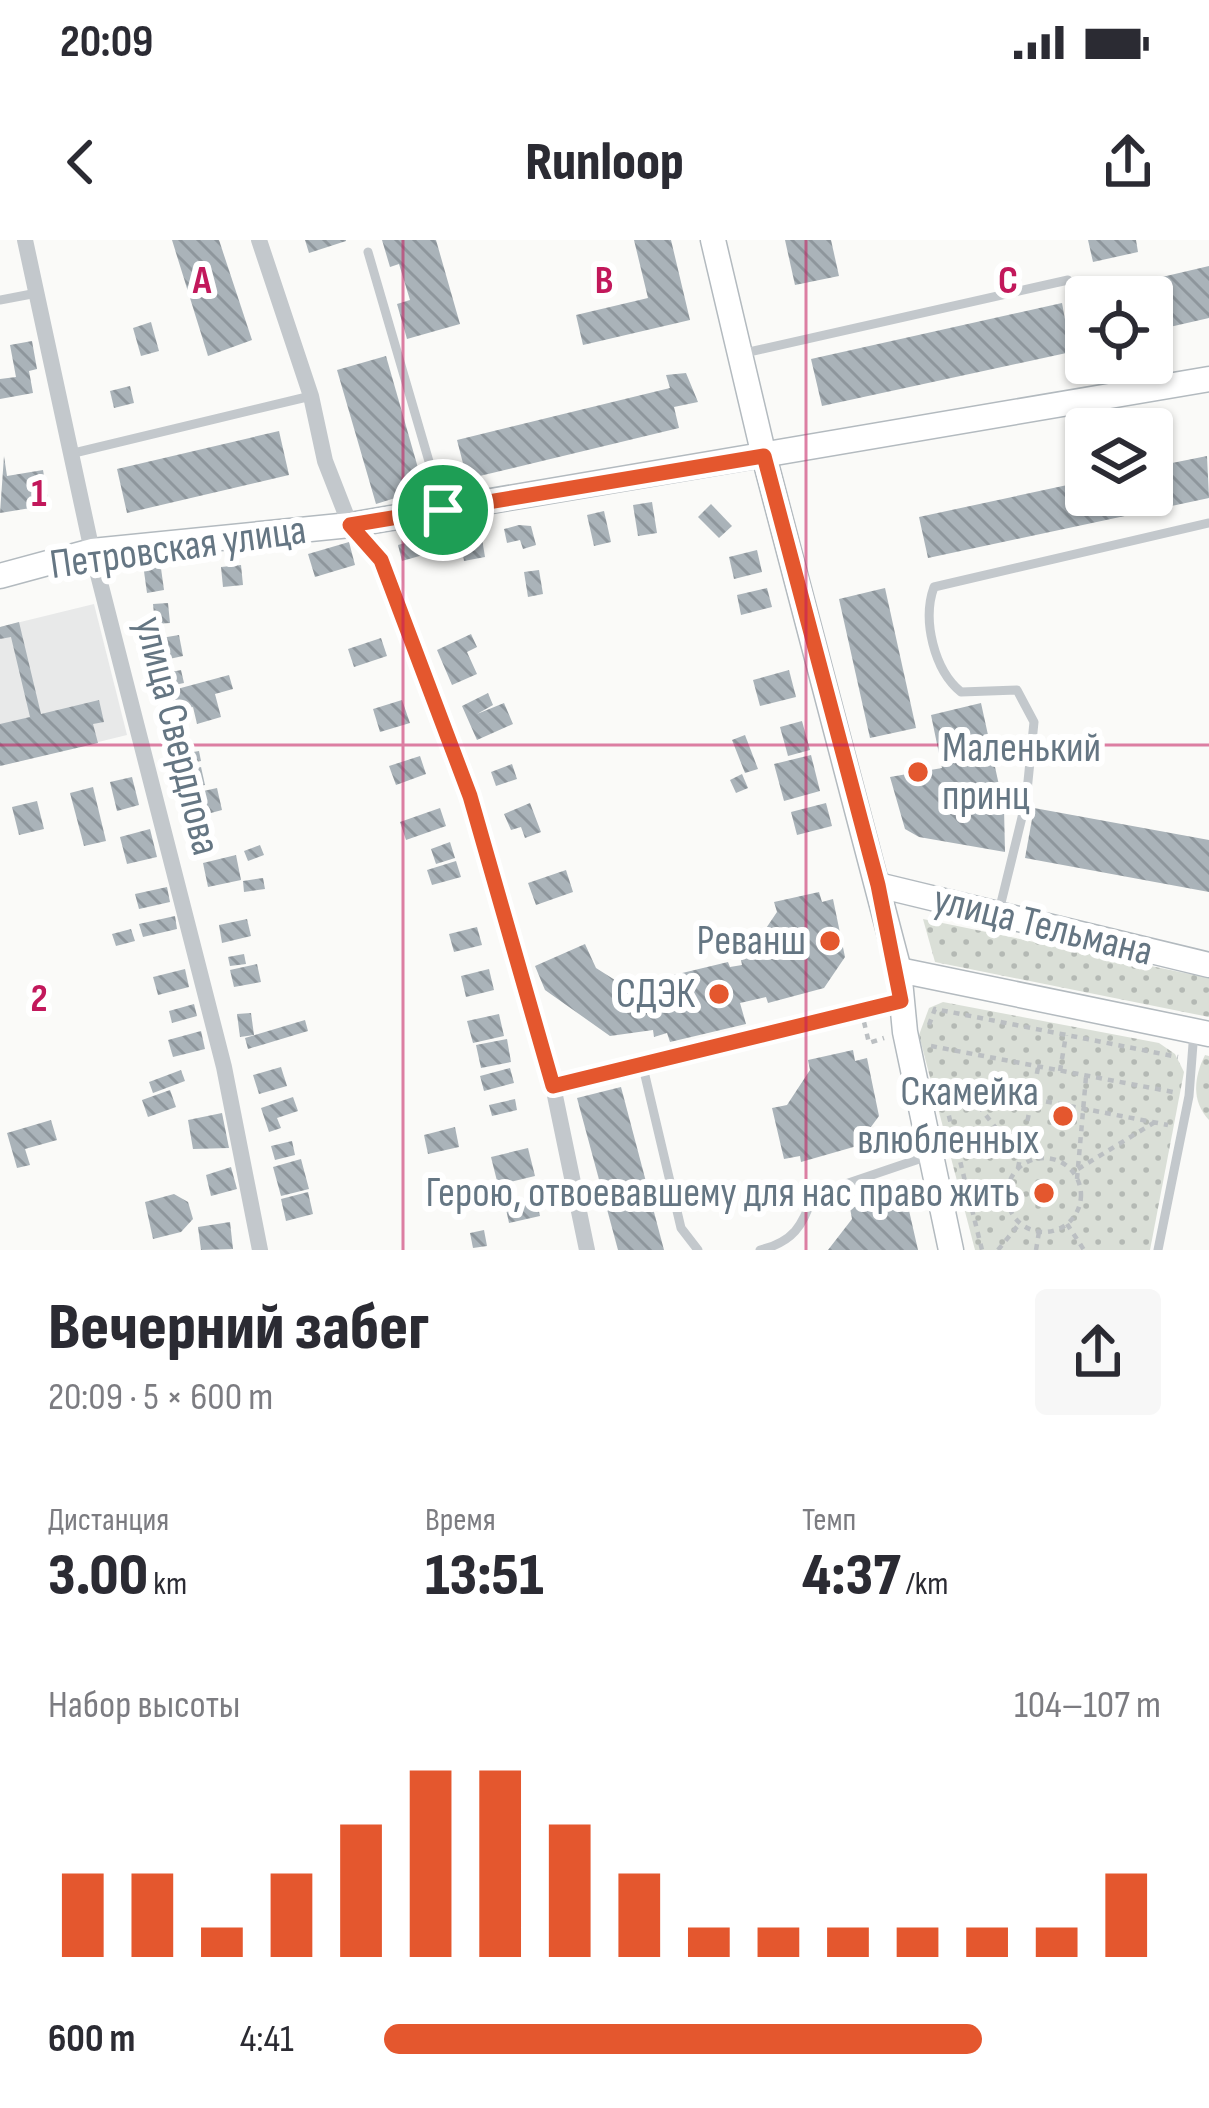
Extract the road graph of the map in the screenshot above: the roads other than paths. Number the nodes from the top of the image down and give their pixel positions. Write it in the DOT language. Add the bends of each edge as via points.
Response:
graph roads {
  1 [pos="25,240"];
  2 [pos="259,240"];
  3 [pos="713,240"];
  4 [pos="368,252"];
  5 [pos="1065,281"];
  6 [pos="38,293"];
  7 [pos="0,300"];
  8 [pos="740,354"];
  9 [pos="1208,382"];
  10 [pos="311,396"];
  11 [pos="74,453"];
  12 [pos="764,456"];
  13 [pos="443,510"];
  14 [pos="1209,523"];
  15 [pos="350,525"];
  16 [pos="92,551"];
  17 [pos="0,577"];
  18 [pos="878,885"];
  19 [pos="997,917"];
  20 [pos="1209,965"];
  21 [pos="899,970"];
  22 [pos="901,1001"];
  23 [pos="1202,1033"];
  24 [pos="643,1067"];
  25 [pos="553,1086"];
  26 [pos="931,1155"];
  27 [pos="260,1250"];
  28 [pos="586,1250"];
  29 [pos="698,1250"];
  30 [pos="760,1250"];
  31 [pos="951,1250"];
  32 [pos="1158,1250"];
  1 -- 6 [label="street, улица Свердлова"];
  2 -- 10 [label="street"];
  3 -- 8 [label="main road"];
  4 -- 13 [label="lane"];
  5 -- 8 [label="lane"];
  6 -- 7 [label="lane"];
  6 -- 11 [label="street, улица Свердлова"];
  8 -- 12 [label="main road"];
  9 -- 12 [label="main road, Петровская улица"];
  10 -- 11 [label="lane"];
  10 -- 15 [label="street"];
  11 -- 16 [label="street, улица Свердлова"];
  12 -- 13 [label="main road, Петровская улица"];
  12 -- 18 [label="main road"];
  13 -- 15 [label="main road, Петровская улица"];
  14 -- 19 [label="lane" via="934,587 927,606 943,677 961,692 1017,690 1034,722 1026,801"];
  15 -- 16 [label="main road, Петровская улица"];
  15 -- 25 [label="street" via="381,560 470,796"];
  16 -- 17 [label="main road, Петровская улица"];
  16 -- 27 [label="street, улица Свердлова" via="224,1067"];
  18 -- 19 [label="main road, улица Тельмана"];
  18 -- 21 [label="main road"];
  19 -- 20 [label="main road, улица Тельмана"];
  21 -- 22 [label="main road"];
  21 -- 23 [label="main road, улица Тельмана"];
  22 -- 24 [label="lane"];
  22 -- 26 [label="main road"];
  23 -- 32 [label="lane"];
  24 -- 25 [label="lane"];
  24 -- 29 [label="lane" via="681,1228"];
  25 -- 28 [label="street"];
  26 -- 30 [label="lane" via="813,1195 786,1244"];
  26 -- 31 [label="main road"];
}
